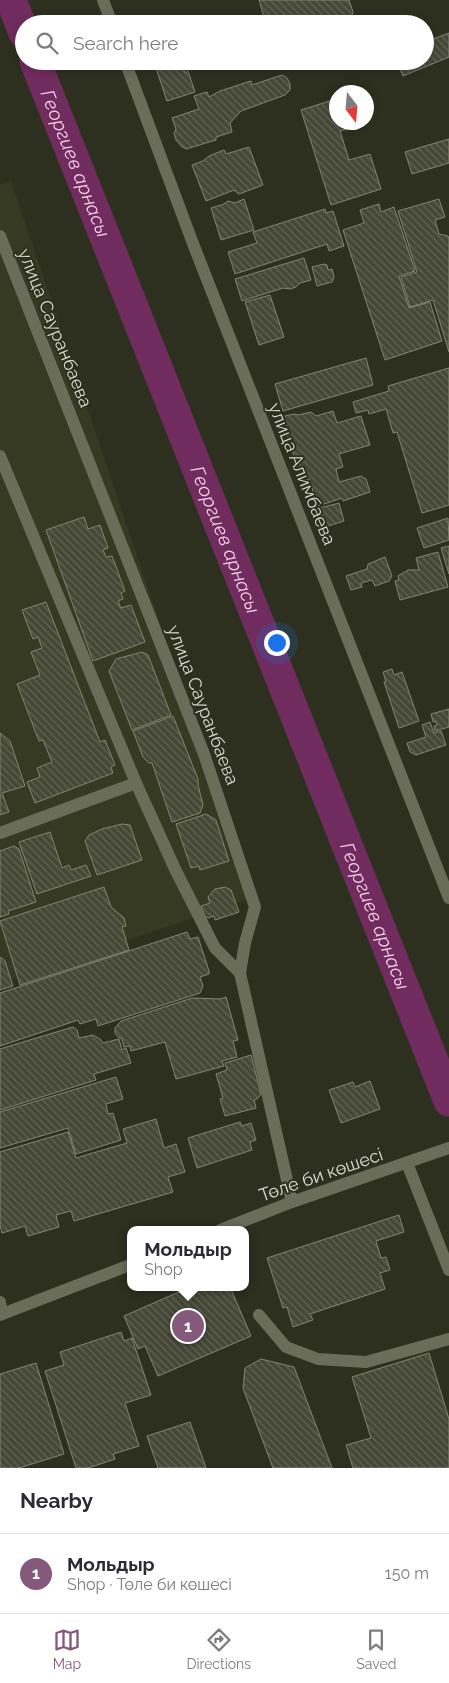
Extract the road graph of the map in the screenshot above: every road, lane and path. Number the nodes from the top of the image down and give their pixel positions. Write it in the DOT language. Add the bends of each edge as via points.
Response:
graph roads {
  1 [pos="103,0"];
  2 [pos="109,15"];
  3 [pos="129,70"];
  4 [pos="0,236"];
  5 [pos="0,456"];
  6 [pos="136,783"];
  7 [pos="0,833"];
  8 [pos="449,898"];
  9 [pos="240,973"];
  10 [pos="449,1148"];
  11 [pos="407,1163"];
  12 [pos="292,1202"];
  13 [pos="230,1226"];
  14 [pos="127,1266"];
  15 [pos="449,1270"];
  16 [pos="1,1311"];
  17 [pos="259,1315"];
  18 [pos="449,1339"];
  1 -- 2 [label="street"];
  3 -- 8 [label="street, улица Алимбаева" via="192,241"];
  4 -- 9 [label="street, улица Сауранбаева" via="201,745 255,907"];
  5 -- 6 [label="street"];
  6 -- 7 [label="street"];
  6 -- 9 [label="street" via="215,948"];
  9 -- 12 [label="street, улица Сауранбаева"];
  10 -- 11 [label="street, Төле би көшесі"];
  11 -- 12 [label="street, Төле би көшесі"];
  11 -- 15 [label="street"];
  12 -- 13 [label="street, Төле би көшесі"];
  14 -- 16 [label="street"];
  17 -- 18 [label="street" via="286,1347 318,1359 366,1362"];
}
